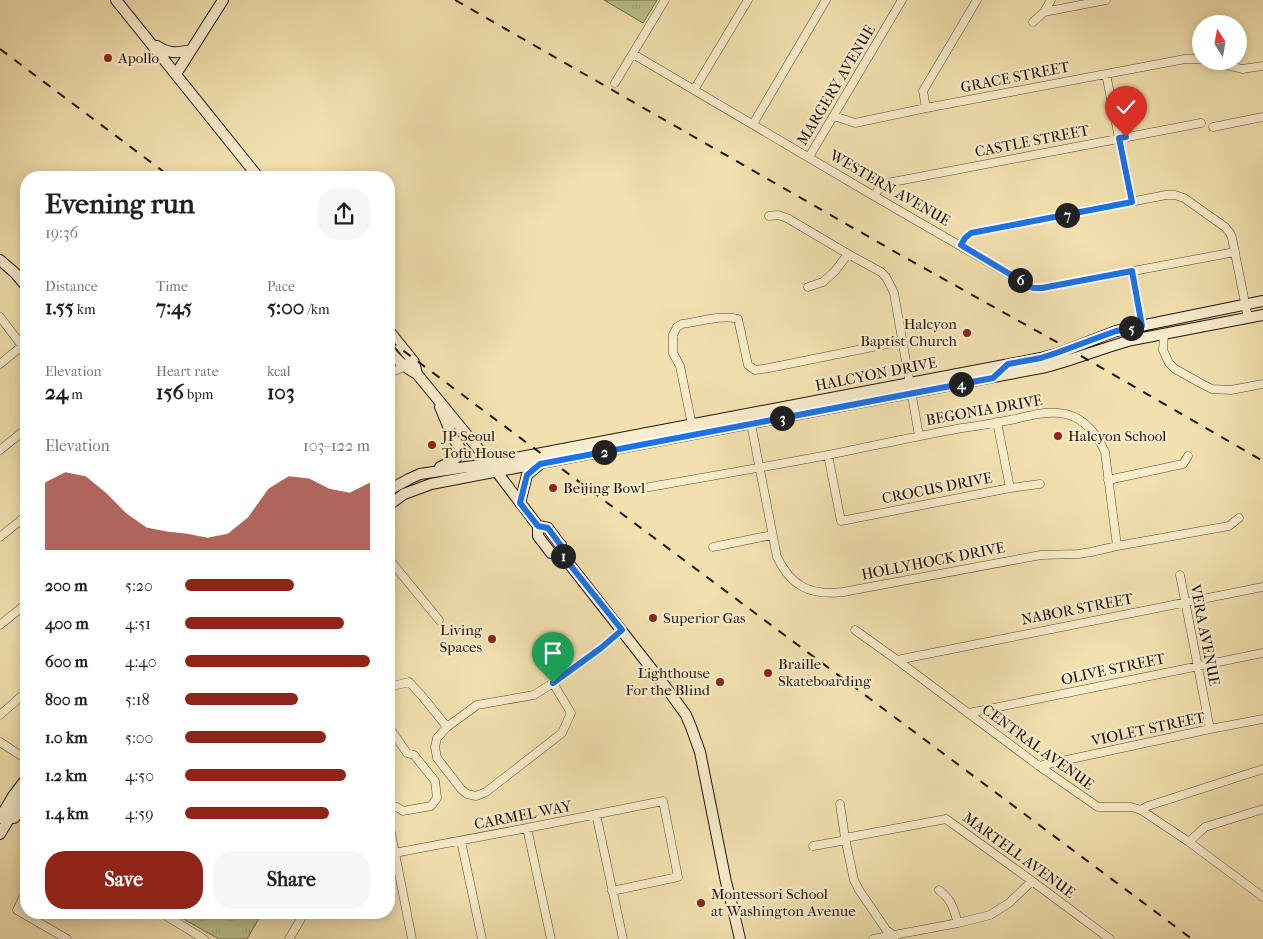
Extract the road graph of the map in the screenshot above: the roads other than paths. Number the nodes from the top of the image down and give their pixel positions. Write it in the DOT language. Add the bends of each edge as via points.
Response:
graph roads {
  1 [pos="116,0"];
  2 [pos="223,0"];
  3 [pos="665,0"];
  4 [pos="748,0"];
  5 [pos="826,0"];
  6 [pos="902,0"];
  7 [pos="978,0"];
  8 [pos="1051,0"];
  9 [pos="1106,0"];
  10 [pos="1044,12"];
  11 [pos="1033,22"];
  12 [pos="150,42"];
  13 [pos="191,50"];
  14 [pos="633,54"];
  15 [pos="1192,59"];
  16 [pos="1263,66"];
  17 [pos="1248,68"];
  18 [pos="176,74"];
  19 [pos="1106,74"];
  20 [pos="615,83"];
  21 [pos="694,90"];
  22 [pos="926,108"];
  23 [pos="834,116"];
  24 [pos="1263,118"];
  25 [pos="1201,123"];
  26 [pos="753,124"];
  27 [pos="1213,127"];
  28 [pos="1119,138"];
  29 [pos="809,157"];
  30 [pos="253,171"];
  31 [pos="874,196"];
  32 [pos="1132,202"];
  33 [pos="769,216"];
  34 [pos="961,245"];
  35 [pos="1235,252"];
  36 [pos="848,254"];
  37 [pos="0,260"];
  38 [pos="1132,271"];
  39 [pos="20,278"];
  40 [pos="808,287"];
  41 [pos="1263,301"];
  42 [pos="1245,305"];
  43 [pos="1263,315"];
  44 [pos="0,317"];
  45 [pos="1248,318"];
  46 [pos="1142,326"];
  47 [pos="1164,334"];
  48 [pos="395,339"];
  49 [pos="902,341"];
  50 [pos="20,343"];
  51 [pos="20,351"];
  52 [pos="408,355"];
  53 [pos="395,359"];
  54 [pos="0,364"];
  55 [pos="1008,364"];
  56 [pos="404,367"];
  57 [pos="395,371"];
  58 [pos="417,374"];
  59 [pos="993,378"];
  60 [pos="1263,384"];
  61 [pos="911,388"];
  62 [pos="437,398"];
  63 [pos="998,422"];
  64 [pos="751,424"];
  65 [pos="692,425"];
  66 [pos="20,435"];
  67 [pos="919,436"];
  68 [pos="0,450"];
  69 [pos="828,455"];
  70 [pos="1188,456"];
  71 [pos="490,463"];
  72 [pos="540,464"];
  73 [pos="759,467"];
  74 [pos="496,472"];
  75 [pos="420,474"];
  76 [pos="1108,480"];
  77 [pos="1040,484"];
  78 [pos="395,487"];
  79 [pos="1010,488"];
  80 [pos="638,490"];
  81 [pos="395,501"];
  82 [pos="520,503"];
  83 [pos="1239,518"];
  84 [pos="20,521"];
  85 [pos="772,535"];
  86 [pos="0,537"];
  87 [pos="1117,546"];
  88 [pos="713,547"];
  89 [pos="395,566"];
  90 [pos="1180,575"];
  91 [pos="1263,586"];
  92 [pos="1185,602"];
  93 [pos="20,609"];
  94 [pos="439,620"];
  95 [pos="0,625"];
  96 [pos="622,630"];
  97 [pos="855,630"];
  98 [pos="1263,653"];
  99 [pos="897,660"];
  100 [pos="1197,666"];
  101 [pos="553,683"];
  102 [pos="395,685"];
  103 [pos="20,697"];
  104 [pos="968,714"];
  105 [pos="0,715"];
  106 [pos="1263,719"];
  107 [pos="447,727"];
  108 [pos="1210,729"];
  109 [pos="395,736"];
  110 [pos="0,742"];
  111 [pos="20,754"];
  112 [pos="1039,766"];
  113 [pos="1263,769"];
  114 [pos="20,787"];
  115 [pos="20,800"];
  116 [pos="840,804"];
  117 [pos="395,808"];
  118 [pos="1263,809"];
  119 [pos="1141,810"];
  120 [pos="20,811"];
  121 [pos="596,814"];
  122 [pos="1,827"];
  123 [pos="527,828"];
  124 [pos="845,838"];
  125 [pos="461,841"];
  126 [pos="1189,842"];
  127 [pos="813,846"];
  128 [pos="395,852"];
  129 [pos="395,866"];
  130 [pos="1032,880"];
  131 [pos="612,890"];
  132 [pos="939,890"];
  133 [pos="1263,897"];
  134 [pos="33,919"];
  135 [pos="171,919"];
  136 [pos="301,919"];
  137 [pos="958,923"];
  138 [pos="897,937"];
  139 [pos="67,939"];
  140 [pos="204,939"];
  141 [pos="289,939"];
  142 [pos="412,939"];
  143 [pos="482,939"];
  144 [pos="551,939"];
  145 [pos="622,939"];
  146 [pos="740,939"];
  147 [pos="873,939"];
  148 [pos="1110,939"];
  1 -- 12 [label="main road"];
  2 -- 13 [label="main road"];
  3 -- 14 [label="street"];
  4 -- 21 [label="street"];
  5 -- 26 [label="street"];
  6 -- 23 [label="street, MARGERY AVENUE"];
  7 -- 22 [label="street" via="923,91"];
  8 -- 10 [label="street"];
  9 -- 10 [label="street"];
  10 -- 11 [label="street"];
  12 -- 13 [label="main road" via="165,51"];
  12 -- 18 [label="main road"];
  13 -- 18 [label="main road"];
  14 -- 20 [label="street"];
  14 -- 21 [label="street, WESTERN AVENUE"];
  15 -- 19 [label="street, GRACE STREET"];
  16 -- 17 [label="street"];
  18 -- 30 [label="main road"];
  19 -- 22 [label="street, GRACE STREET"];
  19 -- 28 [label="street"];
  21 -- 26 [label="street, WESTERN AVENUE"];
  22 -- 23 [label="street, GRACE STREET" via="855,123"];
  23 -- 29 [label="street, MARGERY AVENUE"];
  24 -- 27 [label="street"];
  25 -- 28 [label="street, CASTLE STREET"];
  26 -- 29 [label="street, WESTERN AVENUE"];
  28 -- 31 [label="street, CASTLE STREET" via="882,184"];
  28 -- 32 [label="street"];
  29 -- 31 [label="street, WESTERN AVENUE"];
  31 -- 34 [label="street, WESTERN AVENUE"];
  32 -- 34 [label="street" via="971,233"];
  32 -- 35 [label="street" via="1166,195 1184,198 1225,227"];
  33 -- 36 [label="street" via="787,218"];
  34 -- 38 [label="street, WESTERN AVENUE" via="1033,288"];
  35 -- 38 [label="street, WESTERN AVENUE"];
  35 -- 42 [label="street"];
  36 -- 40 [label="street" via="823,282"];
  36 -- 49 [label="street" via="886,277 894,293"];
  37 -- 39 [label="main road"];
  38 -- 46 [label="street"];
  41 -- 42 [label="main road, HALCYON DRIVE"];
  42 -- 45 [label="street"];
  42 -- 46 [label="main road, HALCYON DRIVE"];
  43 -- 45 [label="main road, HALCYON DRIVE"];
  44 -- 50 [label="street"];
  45 -- 47 [label="main road, HALCYON DRIVE"];
  46 -- 55 [label="main road, HALCYON DRIVE" via="1116,331 1041,358"];
  47 -- 59 [label="main road, HALCYON DRIVE" via="1117,344 1046,367"];
  47 -- 60 [label="street" via="1163,350 1169,363 1202,384 1231,390"];
  48 -- 52 [label="main road"];
  49 -- 61 [label="street"];
  49 -- 65 [label="street" via="755,370 748,365 738,319 724,317 682,324 673,335 673,353 680,366"];
  51 -- 54 [label="street"];
  52 -- 56 [label="street"];
  52 -- 58 [label="main road"];
  53 -- 56 [label="main road"];
  55 -- 59 [label="main road"];
  55 -- 61 [label="main road, HALCYON DRIVE"];
  56 -- 57 [label="street"];
  56 -- 58 [label="main road"];
  58 -- 62 [label="main road"];
  59 -- 61 [label="main road, HALCYON DRIVE"];
  61 -- 64 [label="main road, HALCYON DRIVE"];
  61 -- 65 [label="main road, HALCYON DRIVE"];
  61 -- 67 [label="street"];
  62 -- 71 [label="main road"];
  62 -- 75 [label="main road" via="460,448 459,455 445,466"];
  63 -- 67 [label="street, BEGONIA DRIVE"];
  63 -- 76 [label="street, BEGONIA DRIVE" via="1043,413 1071,415 1087,425 1100,440 1105,452"];
  63 -- 79 [label="street"];
  64 -- 72 [label="main road, HALCYON DRIVE"];
  64 -- 73 [label="street, HOLLYHOCK DRIVE"];
  65 -- 71 [label="main road, HALCYON DRIVE"];
  66 -- 68 [label="street"];
  67 -- 69 [label="street, BEGONIA DRIVE"];
  69 -- 73 [label="street, BEGONIA DRIVE"];
  69 -- 79 [label="street, CROCUS DRIVE" via="841,521"];
  70 -- 76 [label="street" via="1183,464"];
  71 -- 74 [label="main road"];
  71 -- 75 [label="main road, HALCYON DRIVE"];
  72 -- 74 [label="main road, HALCYON DRIVE"];
  72 -- 82 [label="main road" via="527,475"];
  73 -- 80 [label="street, BEGONIA DRIVE"];
  73 -- 85 [label="street, HOLLYHOCK DRIVE"];
  74 -- 81 [label="main road, HALCYON DRIVE" via="423,487"];
  74 -- 82 [label="main road"];
  75 -- 78 [label="main road"];
  76 -- 87 [label="street, BEGONIA DRIVE"];
  77 -- 79 [label="street, CROCUS DRIVE"];
  82 -- 96 [label="main road" via="538,526 538,536 551,553 563,556"];
  83 -- 87 [label="street, HOLLYHOCK DRIVE" via="1229,526"];
  84 -- 86 [label="street"];
  85 -- 87 [label="street, HOLLYHOCK DRIVE" via="777,557 787,575 802,587 832,594 1042,555 1078,554"];
  85 -- 88 [label="street"];
  89 -- 94 [label="street"];
  90 -- 92 [label="street, VERA AVENUE"];
  91 -- 92 [label="street, NABOR STREET"];
  92 -- 99 [label="street, NABOR STREET"];
  92 -- 100 [label="street, VERA AVENUE"];
  93 -- 95 [label="street"];
  96 -- 101 [label="street"];
  96 -- 146 [label="main road" via="666,686 691,727 700,752"];
  97 -- 99 [label="street, CENTRAL AVENUE"];
  98 -- 100 [label="street, OLIVE STREET"];
  99 -- 104 [label="street, CENTRAL AVENUE"];
  100 -- 104 [label="street, OLIVE STREET"];
  100 -- 108 [label="street, VERA AVENUE"];
  101 -- 107 [label="street" via="534,695 477,705"];
  101 -- 107 [label="street" via="571,713 562,733 486,792 476,796 467,794 437,758 437,738"];
  102 -- 107 [label="street" via="408,682"];
  103 -- 105 [label="street"];
  104 -- 112 [label="street, CENTRAL AVENUE"];
  106 -- 108 [label="street, VIOLET STREET"];
  108 -- 112 [label="street, VIOLET STREET"];
  109 -- 117 [label="street" via="435,781 437,798 431,806 403,811"];
  110 -- 111 [label="street"];
  112 -- 119 [label="street, CENTRAL AVENUE" via="1098,807"];
  113 -- 119 [label="street"];
  114 -- 122 [label="main road"];
  115 -- 122 [label="main road"];
  116 -- 124 [label="street"];
  118 -- 126 [label="street" via="1204,827"];
  119 -- 126 [label="street, CENTRAL AVENUE"];
  120 -- 122 [label="main road"];
  121 -- 123 [label="street, CARMEL WAY"];
  121 -- 131 [label="street"];
  121 -- 131 [label="street, CARMEL WAY" via="663,801 678,877"];
  123 -- 125 [label="street, CARMEL WAY"];
  123 -- 144 [label="street"];
  124 -- 127 [label="street, MARTELL AVENUE"];
  124 -- 130 [label="street, MARTELL AVENUE" via="946,819"];
  124 -- 138 [label="street" via="859,890 886,930"];
  125 -- 128 [label="street, CARMEL WAY"];
  125 -- 143 [label="street"];
  126 -- 133 [label="street, CENTRAL AVENUE"];
  129 -- 142 [label="street"];
  130 -- 137 [label="street" via="1009,903 990,915"];
  130 -- 148 [label="street, MARTELL AVENUE"];
  131 -- 145 [label="street"];
  132 -- 137 [label="street" via="948,897"];
  134 -- 139 [label="street"];
  135 -- 140 [label="street"];
  136 -- 141 [label="street"];
  137 -- 138 [label="street"];
  138 -- 147 [label="street"];
}
